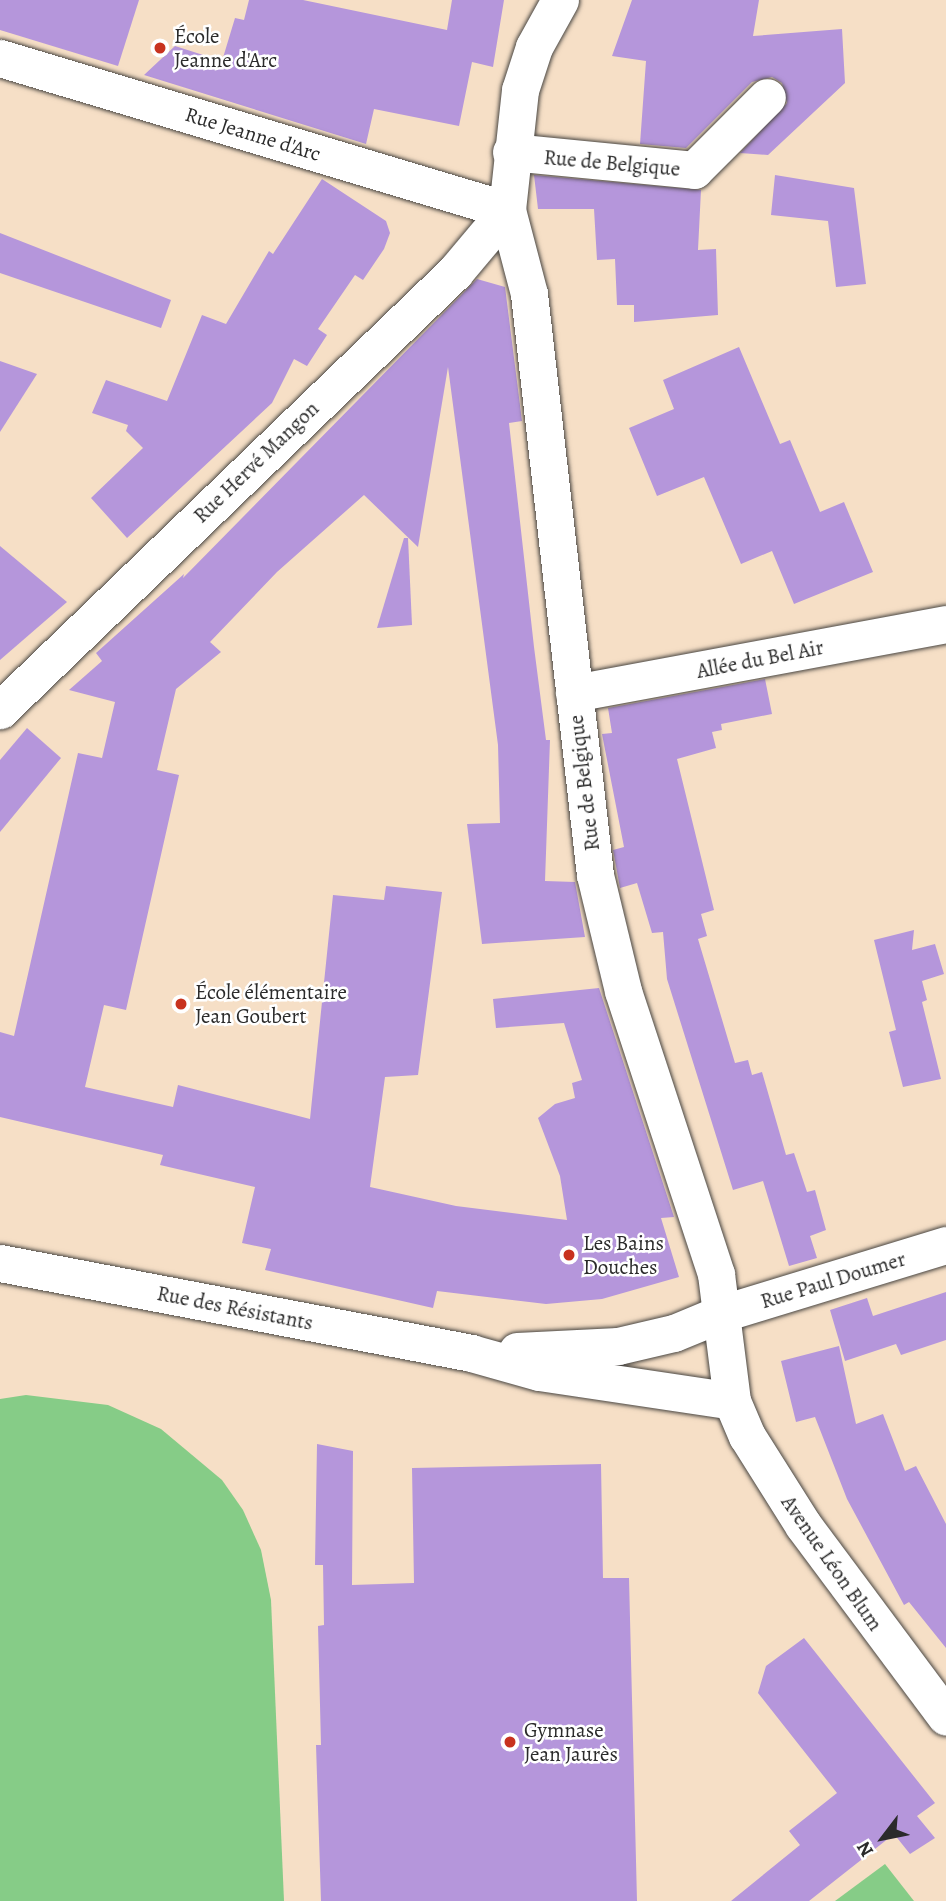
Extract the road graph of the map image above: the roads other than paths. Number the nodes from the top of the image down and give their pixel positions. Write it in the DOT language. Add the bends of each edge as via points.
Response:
graph roads {
  1 [pos="560,0"];
  2 [pos="0,58"];
  3 [pos="767,97"];
  4 [pos="511,152"];
  5 [pos="507,210"];
  6 [pos="946,624"];
  7 [pos="574,694"];
  8 [pos="0,710"];
  9 [pos="946,1245"];
  10 [pos="0,1263"];
  11 [pos="720,1314"];
  12 [pos="471,1353"];
  13 [pos="732,1401"];
  14 [pos="946,1717"];
  1 -- 4 [label="street, Rue de Belgique" via="534,47 520,89"];
  2 -- 5 [label="street, Rue Jeanne d'Arc"];
  3 -- 4 [label="street, Rue de Belgique" via="694,170 606,165"];
  4 -- 5 [label="street, Rue de Belgique"];
  5 -- 7 [label="street, Rue de Belgique" via="530,294"];
  5 -- 8 [label="street, Rue Hervé Mangon" via="455,272"];
  6 -- 7 [label="street, Allée du Bel Air"];
  7 -- 11 [label="street, Rue de Belgique" via="595,875 623,991 716,1274"];
  9 -- 11 [label="street, Rue Paul Doumer"];
  10 -- 12 [label="street, Rue des Résistants"];
  11 -- 12 [label="street, Rue des Résistants" via="674,1334 618,1346"];
  11 -- 13 [label="street, Rue de Belgique"];
  12 -- 13 [label="street, Rue des Résistants" via="539,1372"];
  13 -- 14 [label="street, Avenue Léon Blum" via="747,1436 803,1525"];
}
